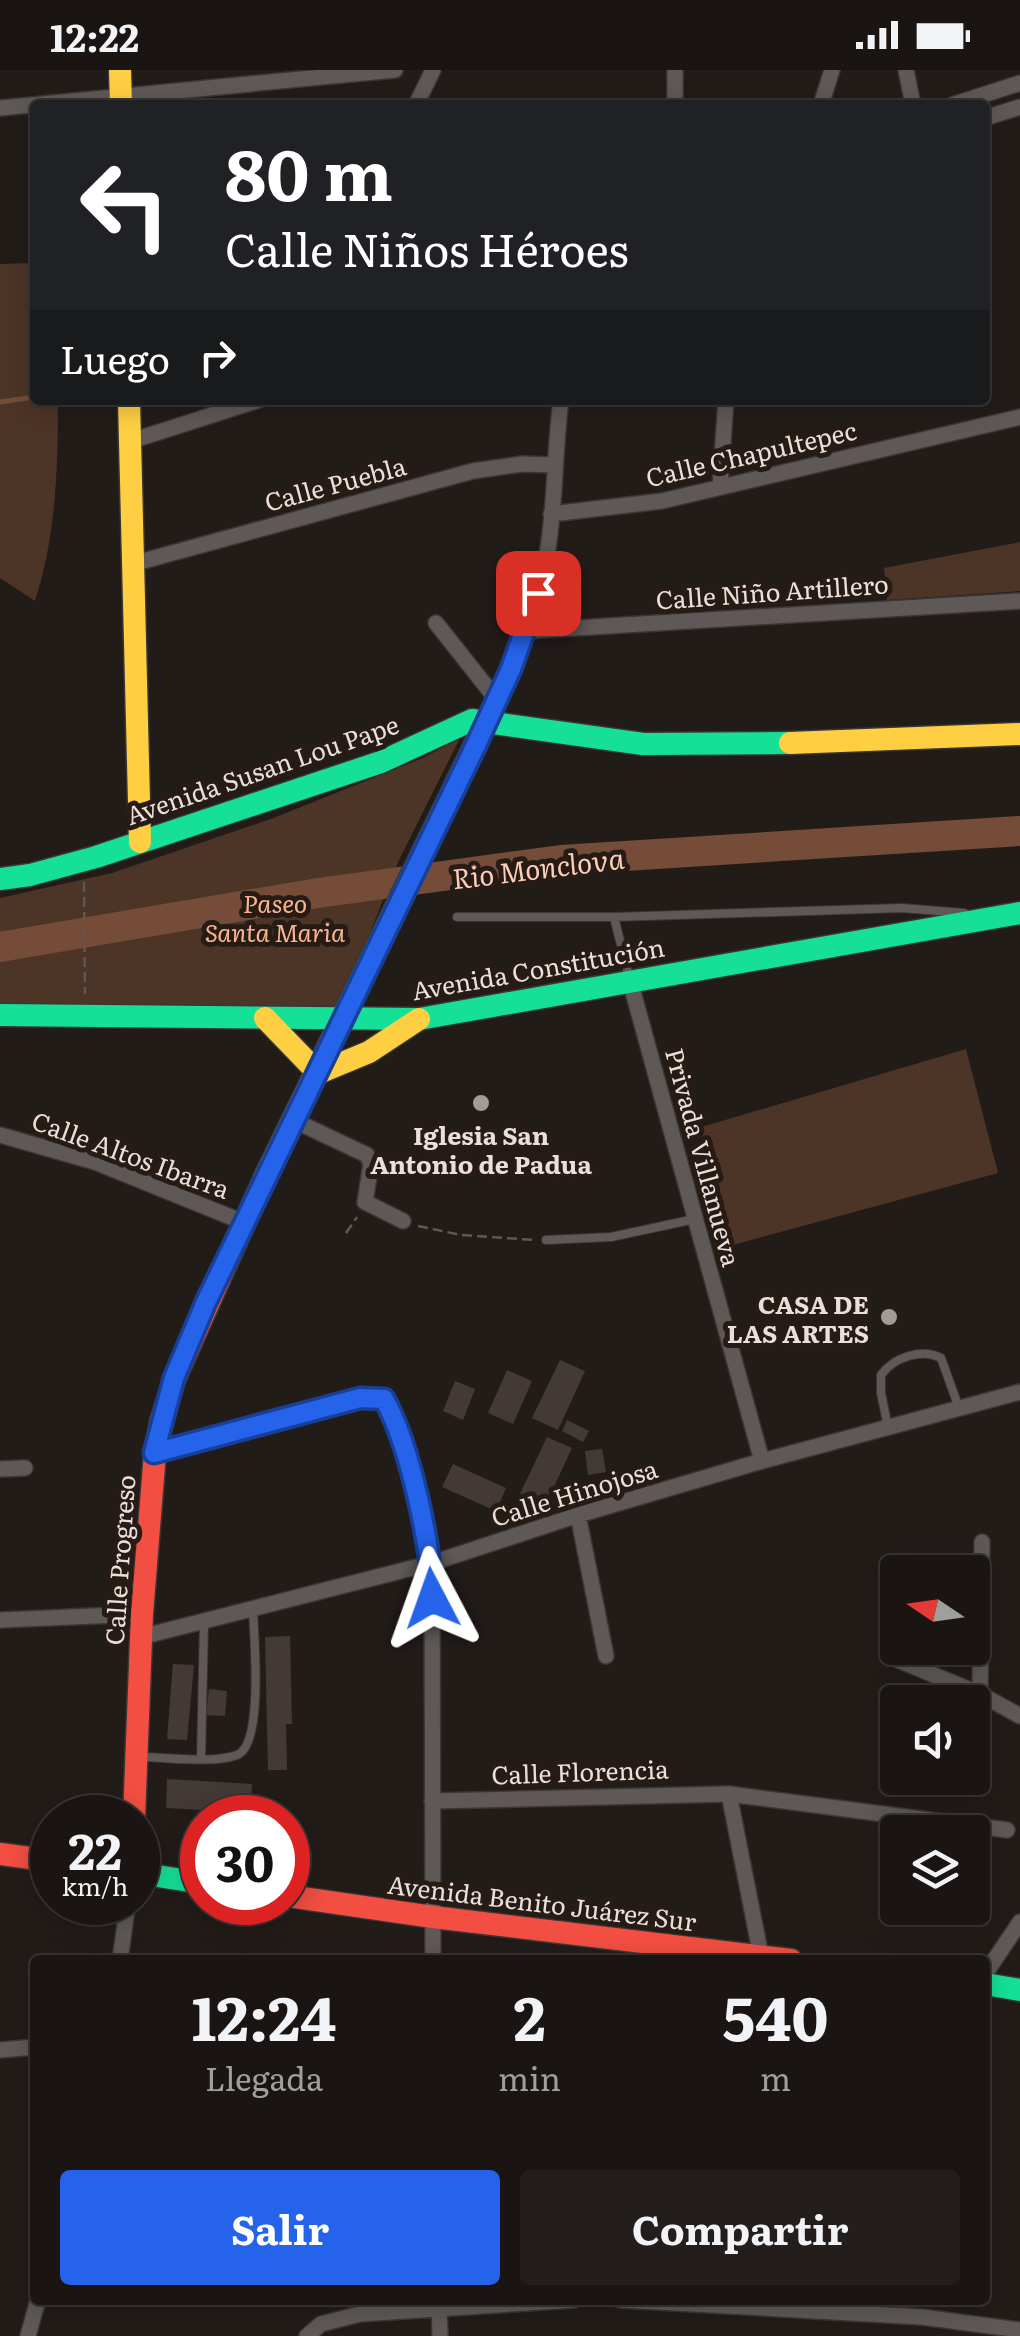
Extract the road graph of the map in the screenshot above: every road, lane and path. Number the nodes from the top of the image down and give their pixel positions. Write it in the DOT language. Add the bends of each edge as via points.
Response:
graph roads {
  1 [pos="120,70"];
  2 [pos="395,70"];
  3 [pos="433,70"];
  4 [pos="675,70"];
  5 [pos="832,70"];
  6 [pos="906,70"];
  7 [pos="1020,82"];
  8 [pos="121,100"];
  9 [pos="130,100"];
  10 [pos="418,100"];
  11 [pos="675,100"];
  12 [pos="823,100"];
  13 [pos="912,100"];
  14 [pos="967,100"];
  15 [pos="30,106"];
  16 [pos="1020,107"];
  17 [pos="0,108"];
  18 [pos="990,116"];
  19 [pos="129,405"];
  20 [pos="242,405"];
  21 [pos="560,405"];
  22 [pos="726,405"];
  23 [pos="1020,417"];
  24 [pos="131,437"];
  25 [pos="554,465"];
  26 [pos="720,486"];
  27 [pos="550,514"];
  28 [pos="132,564"];
  29 [pos="1020,601"];
  30 [pos="436,623"];
  31 [pos="526,632"];
  32 [pos="492,710"];
  33 [pos="1020,734"];
  34 [pos="140,842"];
  35 [pos="84,860"];
  36 [pos="0,879"];
  37 [pos="1020,912"];
  38 [pos="996,916"];
  39 [pos="456,917"];
  40 [pos="614,917"];
  41 [pos="630,981"];
  42 [pos="0,1015"];
  43 [pos="85,1016"];
  44 [pos="265,1018"];
  45 [pos="344,1018"];
  46 [pos="419,1019"];
  47 [pos="316,1073"];
  48 [pos="292,1120"];
  49 [pos="0,1135"];
  50 [pos="367,1204"];
  51 [pos="694,1220"];
  52 [pos="403,1221"];
  53 [pos="243,1222"];
  54 [pos="346,1233"];
  55 [pos="546,1240"];
  56 [pos="1020,1392"];
  57 [pos="959,1408"];
  58 [pos="888,1427"];
  59 [pos="154,1453"];
  60 [pos="762,1461"];
  61 [pos="25,1468"];
  62 [pos="0,1469"];
  63 [pos="578,1515"];
  64 [pos="982,1542"];
  65 [pos="432,1563"];
  66 [pos="253,1610"];
  67 [pos="0,1620"];
  68 [pos="204,1623"];
  69 [pos="142,1626"];
  70 [pos="606,1656"];
  71 [pos="910,1665"];
  72 [pos="958,1685"];
  73 [pos="980,1685"];
  74 [pos="990,1700"];
  75 [pos="1020,1716"];
  76 [pos="137,1757"];
  77 [pos="201,1758"];
  78 [pos="729,1794"];
  79 [pos="135,1795"];
  80 [pos="432,1800"];
  81 [pos="1006,1830"];
  82 [pos="0,1854"];
  83 [pos="30,1858"];
  84 [pos="310,1899"];
  85 [pos="432,1917"];
  86 [pos="1020,1922"];
  87 [pos="125,1925"];
  88 [pos="121,1955"];
  89 [pos="433,1955"];
  90 [pos="754,1955"];
  91 [pos="762,1955"];
  92 [pos="990,1967"];
  93 [pos="990,1985"];
  94 [pos="1020,1990"];
  95 [pos="30,2047"];
  96 [pos="0,2050"];
  97 [pos="37,2305"];
  98 [pos="432,2305"];
  99 [pos="439,2305"];
  100 [pos="709,2305"];
  101 [pos="1020,2330"];
  102 [pos="28,2336"];
  103 [pos="307,2336"];
  104 [pos="440,2336"];
  1 -- 8 [label="street"];
  2 -- 9 [label="street"];
  3 -- 10 [label="street"];
  4 -- 11 [label="street"];
  5 -- 12 [label="street"];
  6 -- 13 [label="street"];
  7 -- 14 [label="street"];
  15 -- 17 [label="street"];
  16 -- 18 [label="street"];
  19 -- 24 [label="street"];
  20 -- 24 [label="street"];
  21 -- 25 [label="street"];
  22 -- 26 [label="street"];
  23 -- 26 [label="street, Calle Chapultepec"];
  24 -- 28 [label="street"];
  25 -- 27 [label="street"];
  25 -- 28 [label="street, Calle Puebla" via="473,471"];
  26 -- 27 [label="street, Calle Chapultepec" via="662,501"];
  27 -- 31 [label="street" via="548,551"];
  28 -- 34 [label="street"];
  29 -- 31 [label="street, Calle Niño Artillero"];
  30 -- 32 [label="street"];
  31 -- 32 [label="street"];
  32 -- 33 [label="street, Avenida Susan Lou Pape" via="643,744"];
  32 -- 34 [label="street, Avenida Susan Lou Pape" via="381,762"];
  32 -- 45 [label="street, Calle Progreso"];
  34 -- 35 [label="street, Avenida Susan Lou Pape"];
  35 -- 36 [label="street, Avenida Susan Lou Pape"];
  35 -- 43 [label="path"];
  37 -- 38 [label="street, Avenida Constitución"];
  38 -- 40 [label="lane" via="902,908"];
  38 -- 41 [label="street, Avenida Constitución"];
  39 -- 40 [label="lane"];
  40 -- 41 [label="lane"];
  41 -- 46 [label="street, Avenida Constitución"];
  41 -- 51 [label="street, Privada Villanueva"];
  42 -- 43 [label="street, Avenida Constitución"];
  43 -- 44 [label="street, Avenida Constitución"];
  44 -- 45 [label="street, Avenida Constitución"];
  44 -- 47 [label="street"];
  45 -- 46 [label="street, Avenida Constitución"];
  45 -- 47 [label="street, Calle Progreso"];
  46 -- 47 [label="street" via="402,1034"];
  47 -- 48 [label="street, Calle Progreso"];
  48 -- 50 [label="street" via="367,1155"];
  48 -- 53 [label="street, Calle Progreso"];
  49 -- 53 [label="street, Calle Altos Ibarra" via="95,1162"];
  50 -- 52 [label="street"];
  50 -- 54 [label="path"];
  51 -- 55 [label="lane" via="611,1237"];
  51 -- 60 [label="street, Privada Villanueva"];
  52 -- 55 [label="path" via="460,1235"];
  53 -- 59 [label="street, Calle Progreso" via="174,1378"];
  56 -- 57 [label="street, Calle Hinojosa"];
  57 -- 58 [label="street, Calle Hinojosa"];
  57 -- 58 [label="lane" via="942,1358 929,1353 898,1360 882,1375"];
  58 -- 60 [label="street, Calle Hinojosa"];
  59 -- 65 [label="street" via="360,1398 384,1399"];
  59 -- 69 [label="street, Calle Progreso"];
  60 -- 63 [label="street, Calle Hinojosa"];
  61 -- 62 [label="street"];
  63 -- 65 [label="street, Calle Hinojosa"];
  63 -- 70 [label="street"];
  64 -- 73 [label="street"];
  65 -- 66 [label="street, Calle Hinojosa"];
  65 -- 80 [label="street"];
  66 -- 68 [label="street, Calle Hinojosa"];
  66 -- 77 [label="lane" via="251,1740 234,1756"];
  67 -- 69 [label="street, Calle Hinojosa"];
  68 -- 69 [label="street, Calle Hinojosa"];
  68 -- 77 [label="lane"];
  69 -- 76 [label="street, Calle Progreso"];
  71 -- 72 [label="street"];
  74 -- 75 [label="street"];
  76 -- 77 [label="lane"];
  76 -- 79 [label="street, Calle Progreso"];
  78 -- 80 [label="street, Calle Florencia"];
  78 -- 81 [label="street, Calle Florencia"];
  78 -- 91 [label="street"];
  80 -- 85 [label="street"];
  82 -- 83 [label="street"];
  84 -- 85 [label="street, Avenida Benito Juárez Sur"];
  85 -- 89 [label="street"];
  85 -- 90 [label="street, Avenida Benito Juárez Sur"];
  86 -- 92 [label="street"];
  87 -- 88 [label="street"];
  93 -- 94 [label="street"];
  95 -- 96 [label="street"];
  97 -- 102 [label="street"];
  98 -- 103 [label="street" via="335,2319"];
  99 -- 104 [label="street"];
  100 -- 101 [label="street" via="922,2317"];
}
